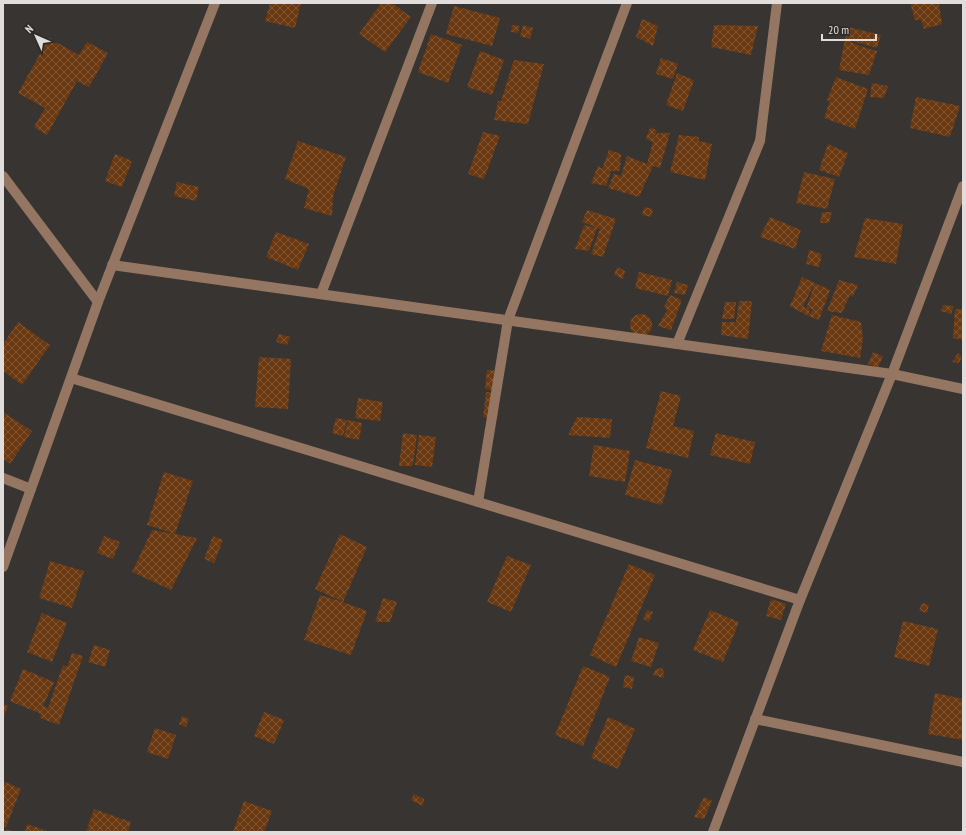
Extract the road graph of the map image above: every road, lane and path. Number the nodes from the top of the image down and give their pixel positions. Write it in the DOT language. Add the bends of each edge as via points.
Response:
graph roads {
  1 [pos="215,3"];
  2 [pos="432,3"];
  3 [pos="627,3"];
  4 [pos="777,3"];
  5 [pos="3,176"];
  6 [pos="963,186"];
  7 [pos="112,265"];
  8 [pos="321,294"];
  9 [pos="98,302"];
  10 [pos="508,320"];
  11 [pos="677,344"];
  12 [pos="892,374"];
  13 [pos="71,378"];
  14 [pos="963,389"];
  15 [pos="3,478"];
  16 [pos="31,489"];
  17 [pos="478,502"];
  18 [pos="3,567"];
  19 [pos="800,600"];
  20 [pos="755,719"];
  21 [pos="963,762"];
  22 [pos="713,832"];
  1 -- 7 [label="street"];
  2 -- 8 [label="street"];
  3 -- 10 [label="street"];
  4 -- 11 [label="street" via="760,141"];
  5 -- 9 [label="street"];
  6 -- 12 [label="street"];
  7 -- 8 [label="street"];
  7 -- 9 [label="street"];
  8 -- 10 [label="street"];
  9 -- 13 [label="street"];
  10 -- 11 [label="street"];
  10 -- 17 [label="street"];
  11 -- 12 [label="street"];
  12 -- 14 [label="street"];
  12 -- 19 [label="street"];
  13 -- 16 [label="street"];
  13 -- 17 [label="street"];
  15 -- 16 [label="street"];
  16 -- 18 [label="street"];
  17 -- 19 [label="street"];
  19 -- 20 [label="street"];
  20 -- 21 [label="street"];
  20 -- 22 [label="street"];
}
